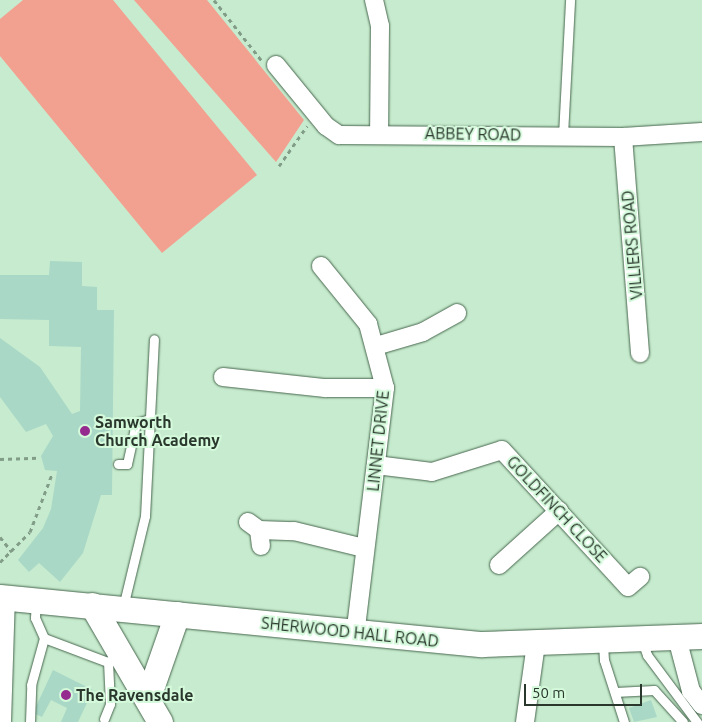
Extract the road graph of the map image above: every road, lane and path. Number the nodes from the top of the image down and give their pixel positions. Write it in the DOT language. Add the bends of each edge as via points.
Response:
graph roads {
  1 [pos="214,0"];
  2 [pos="374,0"];
  3 [pos="570,0"];
  4 [pos="276,65"];
  5 [pos="316,114"];
  6 [pos="379,132"];
  7 [pos="702,132"];
  8 [pos="563,136"];
  9 [pos="623,137"];
  10 [pos="279,166"];
  11 [pos="321,266"];
  12 [pos="457,313"];
  13 [pos="154,338"];
  14 [pos="376,346"];
  15 [pos="640,353"];
  16 [pos="223,377"];
  17 [pos="385,388"];
  18 [pos="150,419"];
  19 [pos="38,458"];
  20 [pos="0,459"];
  21 [pos="118,464"];
  22 [pos="376,465"];
  23 [pos="52,474"];
  24 [pos="559,511"];
  25 [pos="256,532"];
  26 [pos="0,537"];
  27 [pos="364,548"];
  28 [pos="12,552"];
  29 [pos="0,562"];
  30 [pos="499,565"];
  31 [pos="640,577"];
  32 [pos="3,597"];
  33 [pos="36,601"];
  34 [pos="92,605"];
  35 [pos="123,608"];
  36 [pos="177,614"];
  37 [pos="355,635"];
  38 [pos="702,636"];
  39 [pos="44,638"];
  40 [pos="677,638"];
  41 [pos="642,641"];
  42 [pos="603,642"];
  43 [pos="536,644"];
  44 [pos="115,653"];
  45 [pos="615,692"];
  46 [pos="148,697"];
  47 [pos="702,705"];
  48 [pos="104,718"];
  49 [pos="2,722"];
  50 [pos="30,722"];
  51 [pos="160,722"];
  52 [pos="525,722"];
  53 [pos="624,722"];
  54 [pos="682,722"];
  55 [pos="697,722"];
  1 -- 4 [label="path" via="262,61"];
  2 -- 6 [label="street" via="380,26"];
  3 -- 8 [label="lane"];
  4 -- 5 [label="street, ABBEY ROAD"];
  5 -- 6 [label="street, ABBEY ROAD" via="339,135"];
  5 -- 10 [label="path"];
  6 -- 8 [label="street, ABBEY ROAD"];
  7 -- 9 [label="street, ABBEY ROAD"];
  8 -- 9 [label="street, ABBEY ROAD"];
  9 -- 15 [label="street, VILLIERS ROAD"];
  11 -- 14 [label="street, LINNET DRIVE" via="368,324"];
  12 -- 14 [label="street" via="423,332"];
  13 -- 18 [label="lane"];
  14 -- 17 [label="street, LINNET DRIVE"];
  16 -- 17 [label="street" via="325,388"];
  17 -- 22 [label="street, LINNET DRIVE"];
  18 -- 21 [label="lane" via="136,423 127,464"];
  18 -- 35 [label="lane" via="145,516"];
  19 -- 20 [label="path"];
  22 -- 24 [label="street, GOLDFINCH CLOSE" via="432,472 502,450"];
  22 -- 27 [label="street, LINNET DRIVE"];
  23 -- 28 [label="path" via="30,532"];
  24 -- 30 [label="street"];
  24 -- 31 [label="street, GOLDFINCH CLOSE" via="628,587"];
  25 -- 27 [label="street" via="294,531"];
  26 -- 28 [label="path"];
  27 -- 37 [label="street, LINNET DRIVE"];
  28 -- 29 [label="path"];
  32 -- 33 [label="main road, SHERWOOD HALL ROAD"];
  32 -- 49 [label="street"];
  33 -- 34 [label="main road, SHERWOOD HALL ROAD"];
  33 -- 39 [label="lane" via="35,618"];
  34 -- 35 [label="main road, SHERWOOD HALL ROAD"];
  34 -- 44 [label="main road"];
  35 -- 36 [label="main road, SHERWOOD HALL ROAD"];
  35 -- 44 [label="main road"];
  36 -- 37 [label="main road, SHERWOOD HALL ROAD"];
  36 -- 46 [label="main road"];
  37 -- 43 [label="main road, SHERWOOD HALL ROAD"];
  38 -- 40 [label="main road, SHERWOOD HALL ROAD"];
  39 -- 44 [label="lane"];
  39 -- 50 [label="lane" via="31,686"];
  40 -- 41 [label="main road, SHERWOOD HALL ROAD"];
  40 -- 47 [label="street" via="691,692"];
  41 -- 42 [label="main road, SHERWOOD HALL ROAD"];
  41 -- 55 [label="lane" via="646,655"];
  42 -- 43 [label="main road, SHERWOOD HALL ROAD"];
  42 -- 45 [label="lane" via="604,660"];
  43 -- 52 [label="street"];
  44 -- 46 [label="main road"];
  44 -- 48 [label="lane" via="110,704"];
  45 -- 53 [label="lane"];
  45 -- 54 [label="lane" via="654,690"];
  46 -- 51 [label="main road"];
}
